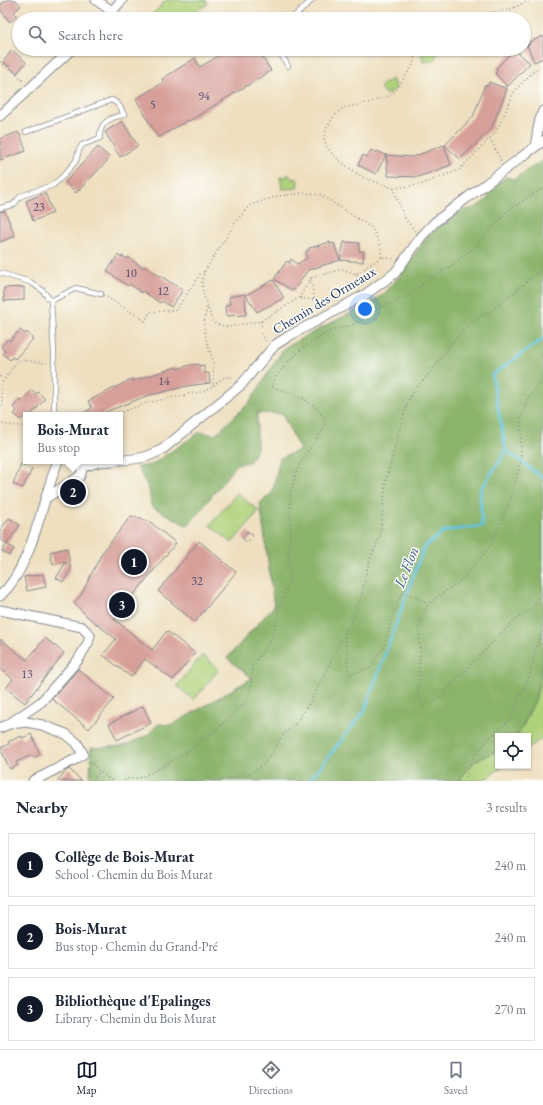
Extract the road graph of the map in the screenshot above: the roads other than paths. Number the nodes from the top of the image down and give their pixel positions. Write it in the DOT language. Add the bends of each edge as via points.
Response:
graph roads {
  1 [pos="96,0"];
  2 [pos="122,0"];
  3 [pos="312,0"];
  4 [pos="113,12"];
  5 [pos="299,12"];
  6 [pos="64,56"];
  7 [pos="282,56"];
  8 [pos="288,66"];
  9 [pos="543,111"];
  10 [pos="0,116"];
  11 [pos="26,132"];
  12 [pos="543,141"];
  13 [pos="535,147"];
  14 [pos="0,208"];
  15 [pos="0,274"];
  16 [pos="101,294"];
  17 [pos="50,301"];
  18 [pos="54,412"];
  19 [pos="123,460"];
  20 [pos="57,464"];
  21 [pos="82,464"];
  22 [pos="46,498"];
  23 [pos="0,596"];
  24 [pos="0,610"];
  25 [pos="9,724"];
  26 [pos="0,728"];
  27 [pos="33,781"];
  1 -- 4 [label="street"];
  2 -- 4 [label="street"];
  3 -- 5 [label="lane"];
  6 -- 10 [label="street"];
  7 -- 8 [label="lane"];
  9 -- 13 [label="street"];
  11 -- 14 [label="lane" via="110,100 121,107 124,115 112,117 104,122 100,138 82,145 76,161 53,185 21,196 13,205"];
  12 -- 13 [label="street, Chemin des Ormeaux"];
  13 -- 19 [label="street, Chemin des Ormeaux" via="435,222 395,273 366,294 274,345 241,385 163,449 139,459"];
  15 -- 17 [label="lane" via="30,282 42,290"];
  16 -- 17 [label="lane" via="76,288"];
  17 -- 18 [label="lane"];
  20 -- 22 [label="street"];
  21 -- 22 [label="street" via="80,476"];
  22 -- 23 [label="street" via="25,558 17,575"];
  24 -- 25 [label="street" via="82,627 90,635 88,644 78,660 41,702"];
  25 -- 26 [label="street"];
  25 -- 27 [label="street" via="26,722 66,734 77,743 83,754"];
}
